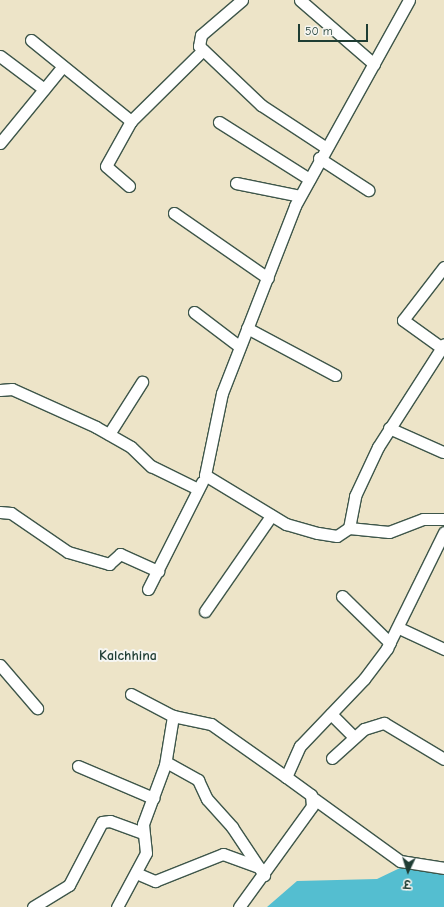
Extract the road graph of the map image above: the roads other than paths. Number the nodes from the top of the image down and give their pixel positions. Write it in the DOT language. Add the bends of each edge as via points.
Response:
graph roads {
  1 [pos="242,0"];
  2 [pos="300,0"];
  3 [pos="408,0"];
  4 [pos="31,40"];
  5 [pos="203,50"];
  6 [pos="0,56"];
  7 [pos="374,64"];
  8 [pos="63,66"];
  9 [pos="44,89"];
  10 [pos="130,121"];
  11 [pos="219,122"];
  12 [pos="0,143"];
  13 [pos="325,147"];
  14 [pos="319,158"];
  15 [pos="309,179"];
  16 [pos="236,183"];
  17 [pos="130,186"];
  18 [pos="368,190"];
  19 [pos="300,196"];
  20 [pos="174,213"];
  21 [pos="444,267"];
  22 [pos="268,278"];
  23 [pos="194,312"];
  24 [pos="247,328"];
  25 [pos="239,346"];
  26 [pos="443,346"];
  27 [pos="335,375"];
  28 [pos="142,382"];
  29 [pos="0,390"];
  30 [pos="389,428"];
  31 [pos="109,434"];
  32 [pos="443,452"];
  33 [pos="205,477"];
  34 [pos="198,489"];
  35 [pos="0,512"];
  36 [pos="271,516"];
  37 [pos="444,519"];
  38 [pos="349,528"];
  39 [pos="444,532"];
  40 [pos="158,571"];
  41 [pos="148,589"];
  42 [pos="342,596"];
  43 [pos="205,611"];
  44 [pos="399,628"];
  45 [pos="390,643"];
  46 [pos="444,649"];
  47 [pos="0,665"];
  48 [pos="131,694"];
  49 [pos="37,708"];
  50 [pos="331,714"];
  51 [pos="173,716"];
  52 [pos="354,737"];
  53 [pos="332,758"];
  54 [pos="444,759"];
  55 [pos="166,762"];
  56 [pos="78,766"];
  57 [pos="286,777"];
  58 [pos="153,798"];
  59 [pos="313,798"];
  60 [pos="143,833"];
  61 [pos="444,868"];
  62 [pos="261,871"];
  63 [pos="136,873"];
  64 [pos="33,907"];
  65 [pos="117,907"];
  66 [pos="239,907"];
  1 -- 5 [label="street" via="200,35 197,42"];
  2 -- 7 [label="street"];
  3 -- 7 [label="street"];
  4 -- 8 [label="street"];
  5 -- 10 [label="street"];
  5 -- 13 [label="street" via="267,110"];
  6 -- 9 [label="street"];
  7 -- 13 [label="street"];
  8 -- 9 [label="street"];
  8 -- 10 [label="street"];
  9 -- 12 [label="street"];
  10 -- 17 [label="street" via="106,166"];
  11 -- 15 [label="street"];
  13 -- 14 [label="street"];
  14 -- 15 [label="street"];
  14 -- 18 [label="street"];
  15 -- 19 [label="street"];
  16 -- 19 [label="street"];
  19 -- 22 [label="street"];
  20 -- 22 [label="street"];
  21 -- 26 [label="street" via="403,320"];
  22 -- 24 [label="street"];
  23 -- 25 [label="street"];
  24 -- 25 [label="street"];
  24 -- 27 [label="street"];
  25 -- 33 [label="street" via="222,393"];
  26 -- 30 [label="street"];
  28 -- 31 [label="street"];
  29 -- 31 [label="street" via="12,389"];
  30 -- 32 [label="street"];
  30 -- 38 [label="street" via="355,496"];
  31 -- 34 [label="street" via="132,447 151,466"];
  33 -- 34 [label="street"];
  33 -- 36 [label="street"];
  34 -- 40 [label="street"];
  35 -- 40 [label="street" via="11,513 68,552 109,564 120,554"];
  36 -- 38 [label="street" via="286,524 334,536"];
  36 -- 43 [label="street"];
  37 -- 38 [label="street" via="423,519 389,532"];
  39 -- 44 [label="street"];
  40 -- 41 [label="street"];
  42 -- 45 [label="street"];
  44 -- 45 [label="street"];
  44 -- 46 [label="street"];
  45 -- 50 [label="street" via="364,679"];
  47 -- 49 [label="street"];
  48 -- 51 [label="street"];
  50 -- 52 [label="street"];
  50 -- 57 [label="street" via="305,739"];
  51 -- 55 [label="street"];
  51 -- 57 [label="street" via="211,724"];
  52 -- 53 [label="street"];
  52 -- 54 [label="street" via="371,726 384,723"];
  55 -- 58 [label="street"];
  55 -- 62 [label="street" via="198,780 207,800 227,819"];
  56 -- 58 [label="street"];
  57 -- 59 [label="street"];
  58 -- 60 [label="street"];
  59 -- 61 [label="street" via="400,861"];
  59 -- 62 [label="street" via="310,810"];
  60 -- 63 [label="street" via="146,853"];
  60 -- 64 [label="street" via="110,821 102,822 69,885"];
  62 -- 63 [label="street" via="224,854 155,881"];
  62 -- 66 [label="street"];
  63 -- 65 [label="street"];
}
